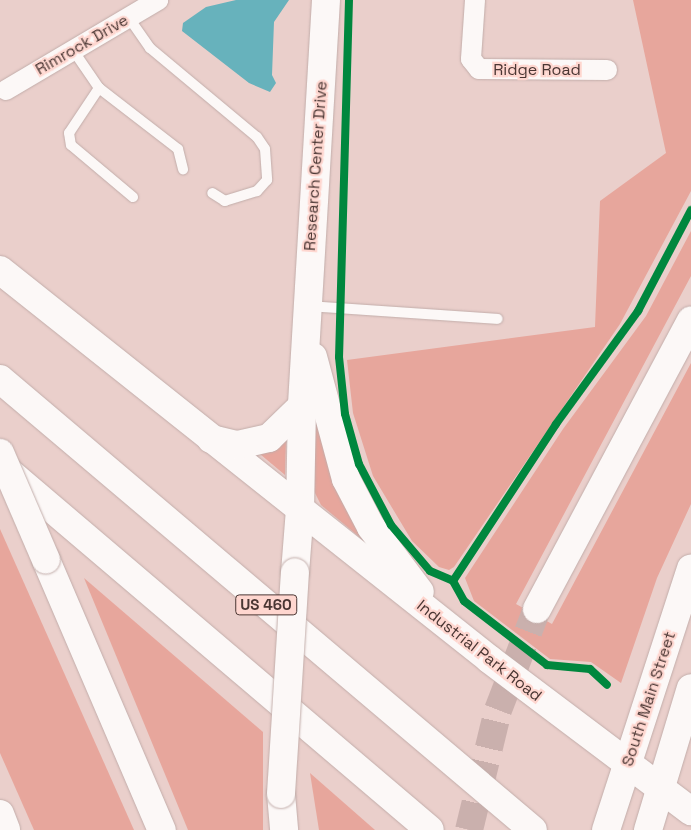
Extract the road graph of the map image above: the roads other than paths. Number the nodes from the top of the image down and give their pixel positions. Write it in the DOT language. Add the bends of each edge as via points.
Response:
graph roads {
  1 [pos="158,0"];
  2 [pos="326,0"];
  3 [pos="474,0"];
  4 [pos="130,18"];
  5 [pos="73,50"];
  6 [pos="607,70"];
  7 [pos="99,88"];
  8 [pos="6,90"];
  9 [pos="183,169"];
  10 [pos="212,193"];
  11 [pos="133,197"];
  12 [pos="0,270"];
  13 [pos="307,319"];
  14 [pos="498,319"];
  15 [pos="691,320"];
  16 [pos="0,379"];
  17 [pos="302,406"];
  18 [pos="210,439"];
  19 [pos="0,453"];
  20 [pos="0,464"];
  21 [pos="300,509"];
  22 [pos="691,568"];
  23 [pos="537,609"];
  24 [pos="449,628"];
  25 [pos="691,688"];
  26 [pos="627,765"];
  27 [pos="691,785"];
  28 [pos="661,789"];
  29 [pos="281,794"];
  30 [pos="691,811"];
  31 [pos="0,814"];
  32 [pos="607,828"];
  33 [pos="6,830"];
  34 [pos="162,830"];
  35 [pos="284,830"];
  36 [pos="290,830"];
  37 [pos="430,830"];
  38 [pos="533,830"];
  39 [pos="648,830"];
  1 -- 4 [label="street, Rimrock Drive"];
  2 -- 13 [label="main road, Research Center Drive"];
  3 -- 6 [label="street, Ridge Road" via="471,59 479,69"];
  4 -- 5 [label="street, Rimrock Drive"];
  4 -- 10 [label="lane" via="150,48 257,136 265,150 267,180 257,191 225,201"];
  5 -- 7 [label="lane"];
  5 -- 8 [label="street, Rimrock Drive"];
  7 -- 9 [label="lane" via="178,150"];
  7 -- 11 [label="lane" via="68,133 71,145"];
  12 -- 18 [label="main road, Industrial Park Road"];
  13 -- 14 [label="lane"];
  13 -- 17 [label="main road, Research Center Drive"];
  13 -- 24 [label="main road, Research Center Drive" via="337,454 356,500 382,544"];
  15 -- 23 [label="main road"];
  16 -- 38 [label="main road, US 460"];
  17 -- 18 [label="main road" via="269,438 238,445"];
  17 -- 21 [label="main road, Research Center Drive"];
  18 -- 21 [label="main road, Industrial Park Road"];
  19 -- 34 [label="main road, bridge"];
  20 -- 37 [label="main road"];
  21 -- 24 [label="main road, Industrial Park Road"];
  21 -- 29 [label="main road, Research Center Drive, bridge"];
  22 -- 26 [label="main road, South Main Street"];
  24 -- 26 [label="main road, Industrial Park Road"];
  25 -- 28 [label="main road"];
  26 -- 28 [label="main road, Industrial Park Road"];
  26 -- 32 [label="main road, South Main Street"];
  27 -- 28 [label="main road"];
  28 -- 30 [label="main road, Industrial Park Road"];
  28 -- 39 [label="main road"];
  29 -- 35 [label="main road, Research Center Drive"];
  29 -- 36 [label="lane"];
  31 -- 33 [label="main road"];
}
